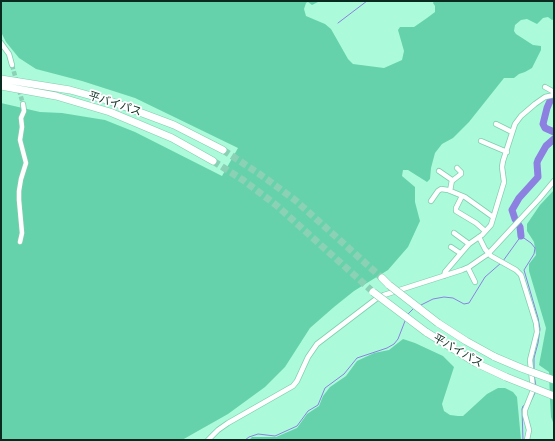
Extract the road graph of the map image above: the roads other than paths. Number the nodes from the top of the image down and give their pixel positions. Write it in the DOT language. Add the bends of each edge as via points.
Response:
graph roads {
  1 [pos="1,43"];
  2 [pos="12,65"];
  3 [pos="1,74"];
  4 [pos="1,79"];
  5 [pos="1,86"];
  6 [pos="544,87"];
  7 [pos="1,90"];
  8 [pos="554,92"];
  9 [pos="554,95"];
  10 [pos="538,96"];
  11 [pos="542,99"];
  12 [pos="71,100"];
  13 [pos="23,104"];
  14 [pos="126,106"];
  15 [pos="496,124"];
  16 [pos="512,132"];
  17 [pos="481,140"];
  18 [pos="223,150"];
  19 [pos="507,152"];
  20 [pos="213,161"];
  21 [pos="457,168"];
  22 [pos="439,171"];
  23 [pos="452,181"];
  24 [pos="554,181"];
  25 [pos="450,191"];
  26 [pos="462,196"];
  27 [pos="431,201"];
  28 [pos="493,217"];
  29 [pos="485,231"];
  30 [pos="454,233"];
  31 [pos="479,237"];
  32 [pos="20,242"];
  33 [pos="469,244"];
  34 [pos="451,248"];
  35 [pos="460,253"];
  36 [pos="488,253"];
  37 [pos="468,268"];
  38 [pos="444,276"];
  39 [pos="382,278"];
  40 [pos="475,282"];
  41 [pos="372,291"];
  42 [pos="554,380"];
  43 [pos="554,396"];
  44 [pos="208,440"];
  45 [pos="527,440"];
  1 -- 2 [label="street" via="9,54"];
  3 -- 14 [label="highway" via="76,89"];
  4 -- 14 [label="highway, 平バイパス" via="70,90"];
  5 -- 12 [label="highway, 平バイパス"];
  6 -- 8 [label="street"];
  7 -- 12 [label="highway"];
  9 -- 11 [label="street"];
  10 -- 11 [label="street"];
  11 -- 16 [label="street" via="518,119"];
  12 -- 20 [label="highway, 平バイパス" via="157,131"];
  13 -- 32 [label="street" via="20,140 26,163 19,196 22,233"];
  14 -- 18 [label="highway, 平バイパス" via="174,125"];
  15 -- 16 [label="street"];
  16 -- 19 [label="street"];
  17 -- 19 [label="street"];
  19 -- 28 [label="street" via="502,167 504,182"];
  21 -- 23 [label="street" via="461,174"];
  22 -- 23 [label="street"];
  23 -- 25 [label="street"];
  24 -- 36 [label="street"];
  25 -- 26 [label="street"];
  25 -- 27 [label="street" via="440,190"];
  26 -- 28 [label="street"];
  26 -- 29 [label="street" via="456,211"];
  28 -- 29 [label="street"];
  29 -- 31 [label="street"];
  30 -- 33 [label="street"];
  31 -- 33 [label="street"];
  31 -- 36 [label="street"];
  33 -- 35 [label="street"];
  34 -- 35 [label="street"];
  35 -- 38 [label="street"];
  36 -- 37 [label="street"];
  36 -- 45 [label="street" via="521,275 536,323 536,336 530,360 533,390 525,415 529,430"];
  37 -- 38 [label="street"];
  37 -- 40 [label="street"];
  38 -- 44 [label="street" via="384,295 376,300 318,344 293,386 228,423"];
  39 -- 42 [label="highway, 平バイパス, bridge" via="438,323 466,341 495,357"];
  41 -- 43 [label="highway, 平バイパス, bridge" via="426,332 476,363"];
}
